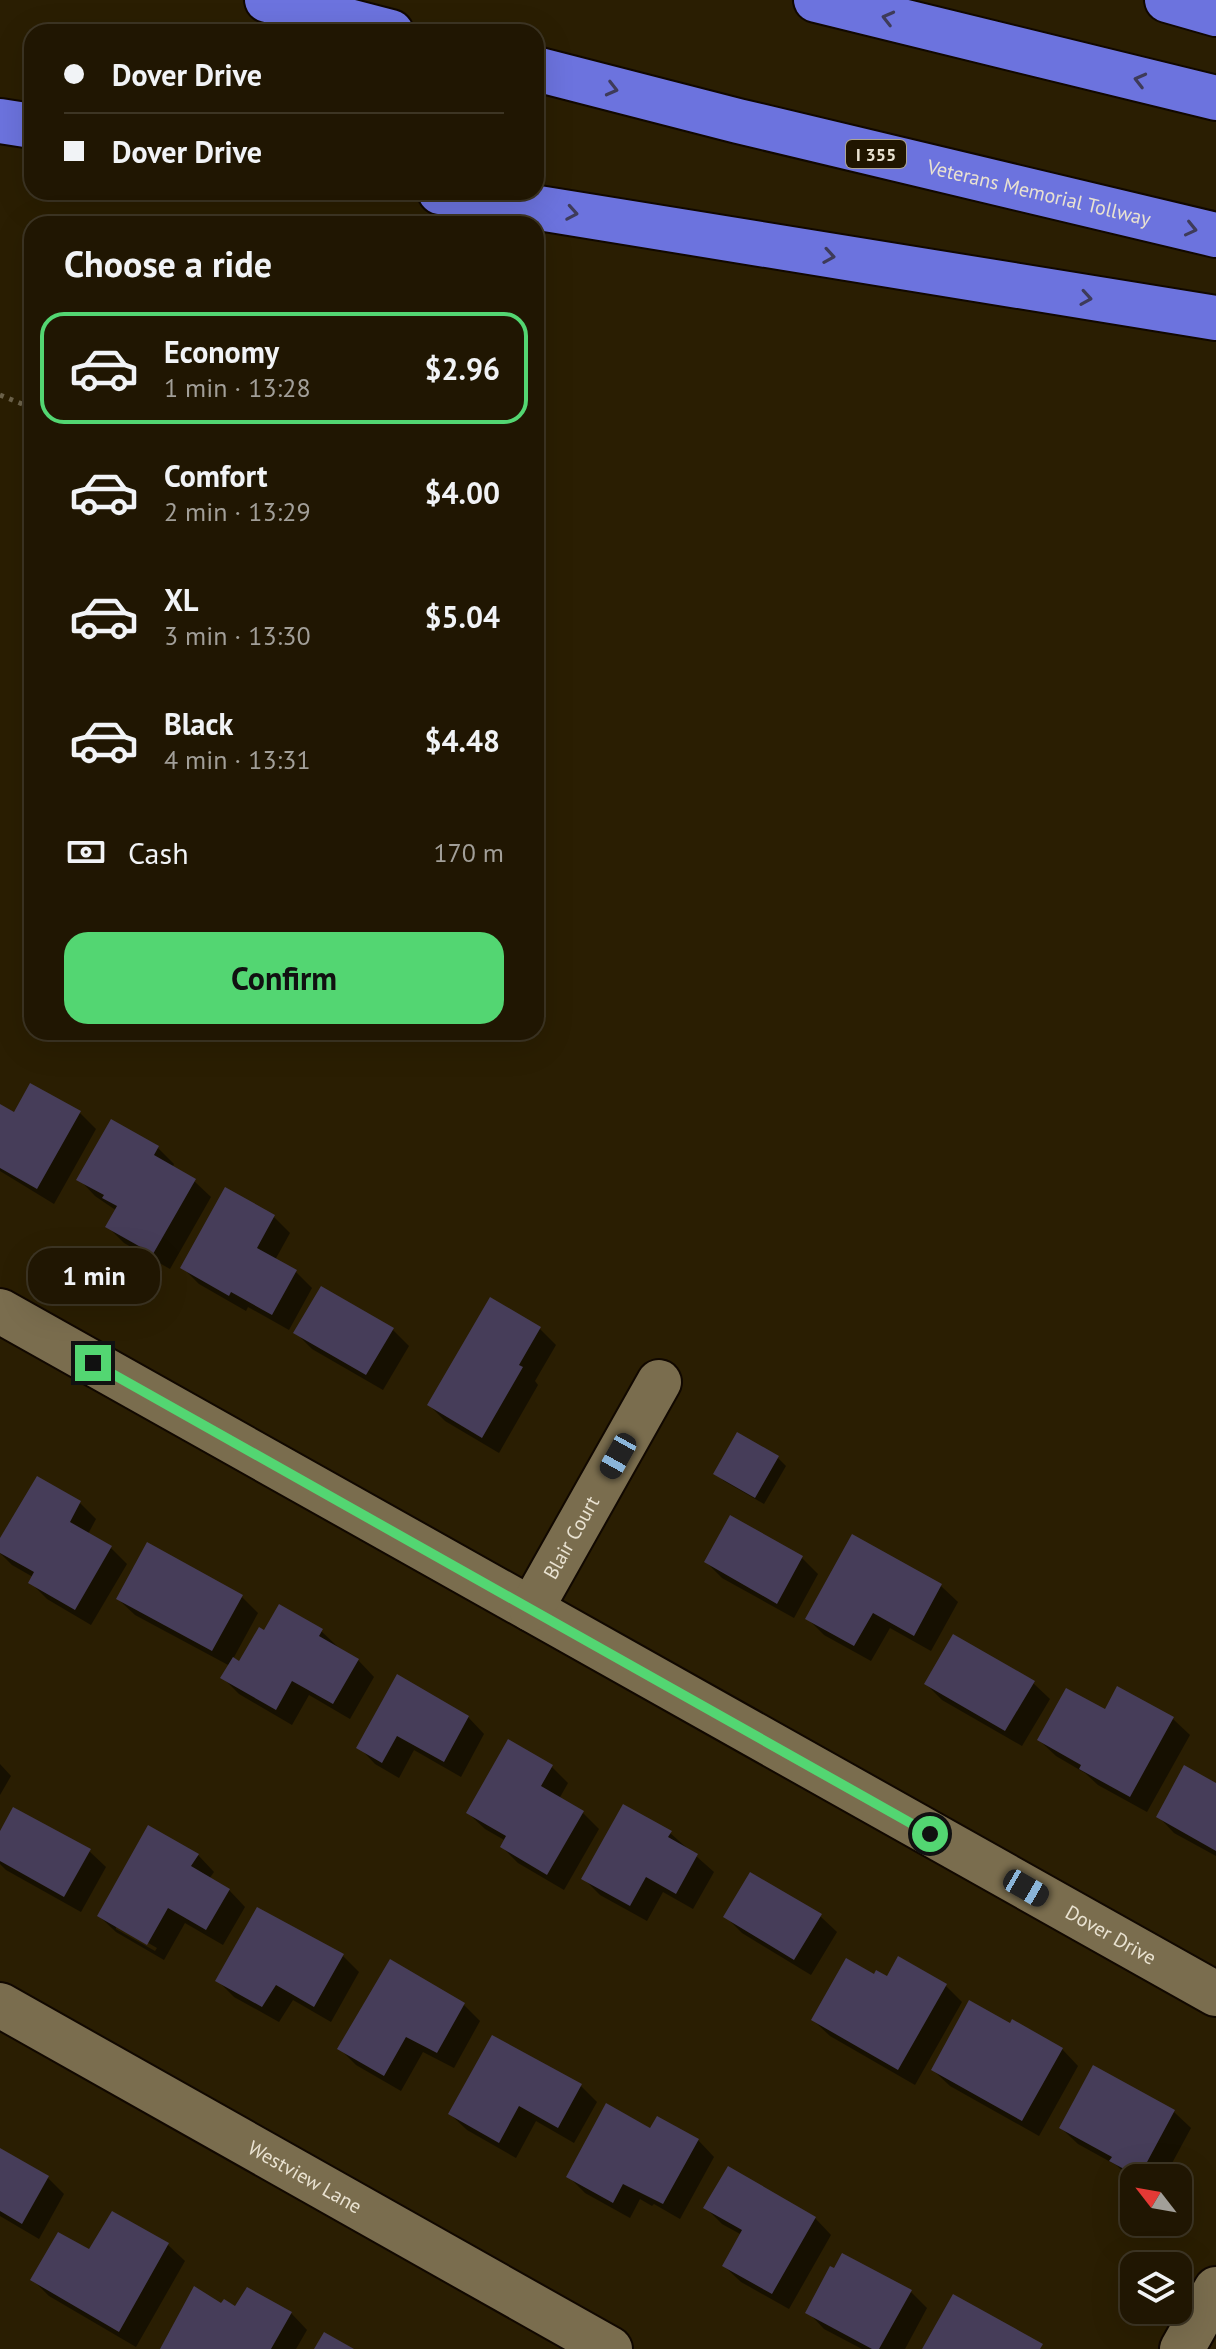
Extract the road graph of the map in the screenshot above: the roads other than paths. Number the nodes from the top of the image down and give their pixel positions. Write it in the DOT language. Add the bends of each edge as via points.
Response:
graph roads {
  1 [pos="267,0"];
  2 [pos="816,0"];
  3 [pos="1167,0"];
  4 [pos="1216,14"];
  5 [pos="360,24"];
  6 [pos="544,71"];
  7 [pos="1216,98"];
  8 [pos="0,121"];
  9 [pos="24,125"];
  10 [pos="489,200"];
  11 [pos="1216,235"];
  12 [pos="1216,318"];
  13 [pos="0,1311"];
  14 [pos="659,1382"];
  15 [pos="531,1609"];
  16 [pos="1216,1994"];
  17 [pos="0,2005"];
  18 [pos="1216,2289"];
  19 [pos="610,2349"];
  20 [pos="1182,2349"];
  1 -- 5 [label="highway"];
  7 -- 2 [label="highway, one-way"];
  3 -- 4 [label="highway"];
  6 -- 11 [label="highway, Veterans Memorial Tollway / I 355, one-way"];
  8 -- 9 [label="highway"];
  10 -- 12 [label="highway, one-way"];
  13 -- 15 [label="street, Dover Drive"];
  14 -- 15 [label="street, Blair Court"];
  15 -- 16 [label="street, Dover Drive"];
  17 -- 19 [label="street, Westview Lane"];
  18 -- 20 [label="street"];
}
